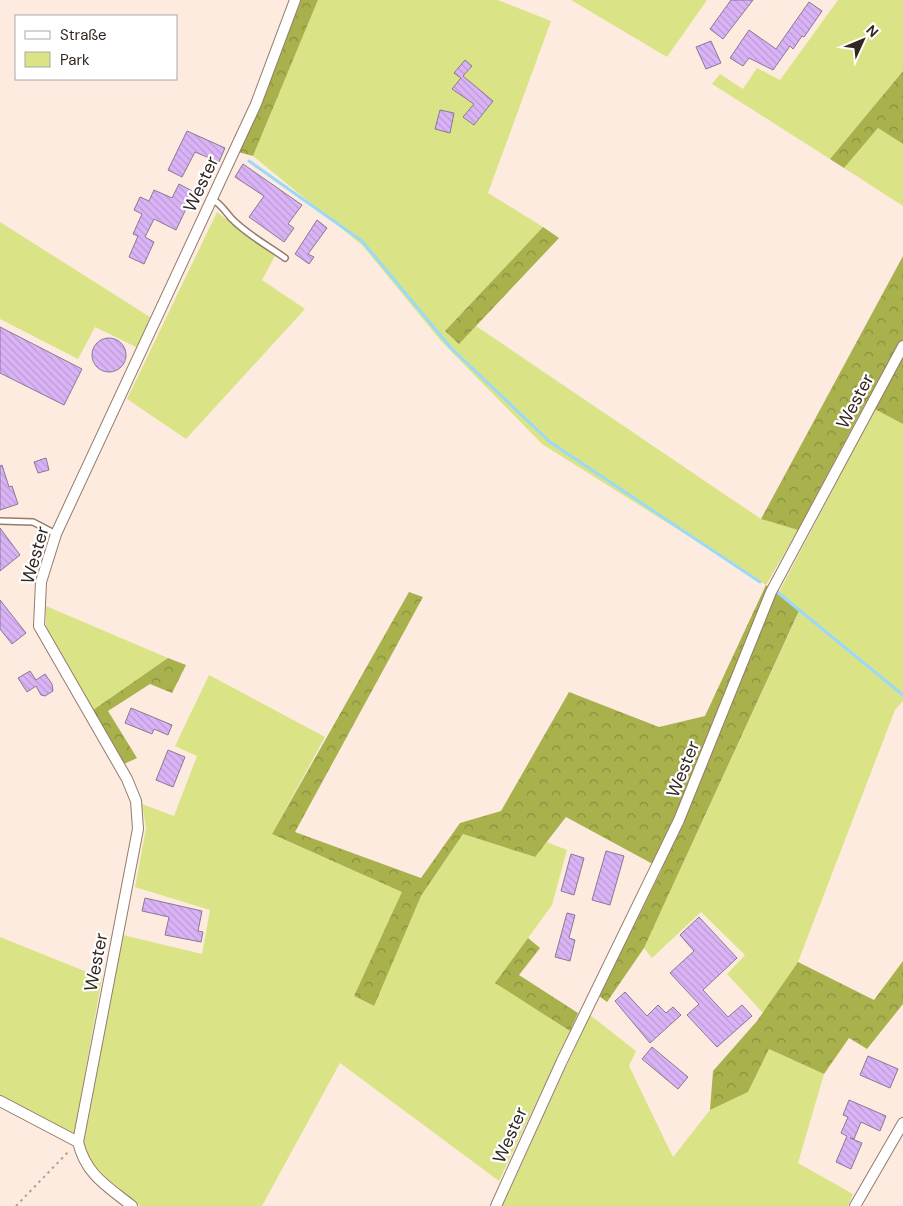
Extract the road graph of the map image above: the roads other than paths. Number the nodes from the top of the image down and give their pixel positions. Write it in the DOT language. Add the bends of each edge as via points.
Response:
graph roads {
  1 [pos="295,0"];
  2 [pos="212,198"];
  3 [pos="285,258"];
  4 [pos="903,346"];
  5 [pos="0,521"];
  6 [pos="56,534"];
  7 [pos="0,1101"];
  8 [pos="903,1123"];
  9 [pos="78,1142"];
  10 [pos="132,1206"];
  11 [pos="496,1206"];
  12 [pos="855,1206"];
  1 -- 2 [label="street, Wester" via="256,104"];
  2 -- 3 [label="lane" via="248,232"];
  2 -- 6 [label="street, Wester"];
  4 -- 11 [label="street, Wester" via="771,592 679,820 565,1054"];
  5 -- 6 [label="lane" via="33,522"];
  6 -- 9 [label="street, Wester" via="41,582 39,626 127,779 136,801 138,829"];
  7 -- 9 [label="street"];
  8 -- 12 [label="street"];
  9 -- 10 [label="street" via="82,1160 94,1175"];
}
